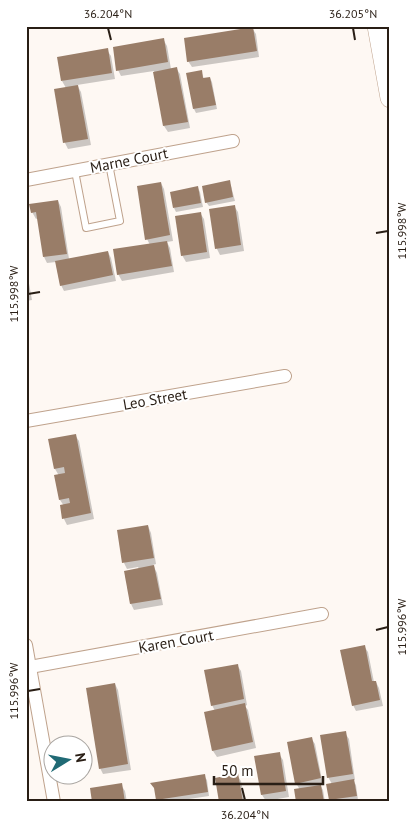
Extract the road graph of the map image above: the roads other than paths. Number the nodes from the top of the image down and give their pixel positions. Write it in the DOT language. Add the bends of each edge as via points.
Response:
graph roads {
  1 [pos="376,26"];
  2 [pos="390,97"];
  3 [pos="233,141"];
  4 [pos="110,164"];
  5 [pos="75,171"];
  6 [pos="26,180"];
  7 [pos="285,376"];
  8 [pos="26,422"];
  9 [pos="322,614"];
  10 [pos="26,645"];
  11 [pos="30,667"];
  12 [pos="54,802"];
  1 -- 2 [label="main road"];
  3 -- 4 [label="street, Marne Court"];
  4 -- 5 [label="street, Marne Court"];
  4 -- 5 [label="lane" via="120,221 86,228"];
  5 -- 6 [label="street, Marne Court"];
  7 -- 8 [label="street, Leo Street"];
  9 -- 11 [label="street, Karen Court"];
  10 -- 11 [label="street"];
  11 -- 12 [label="street"];
}
